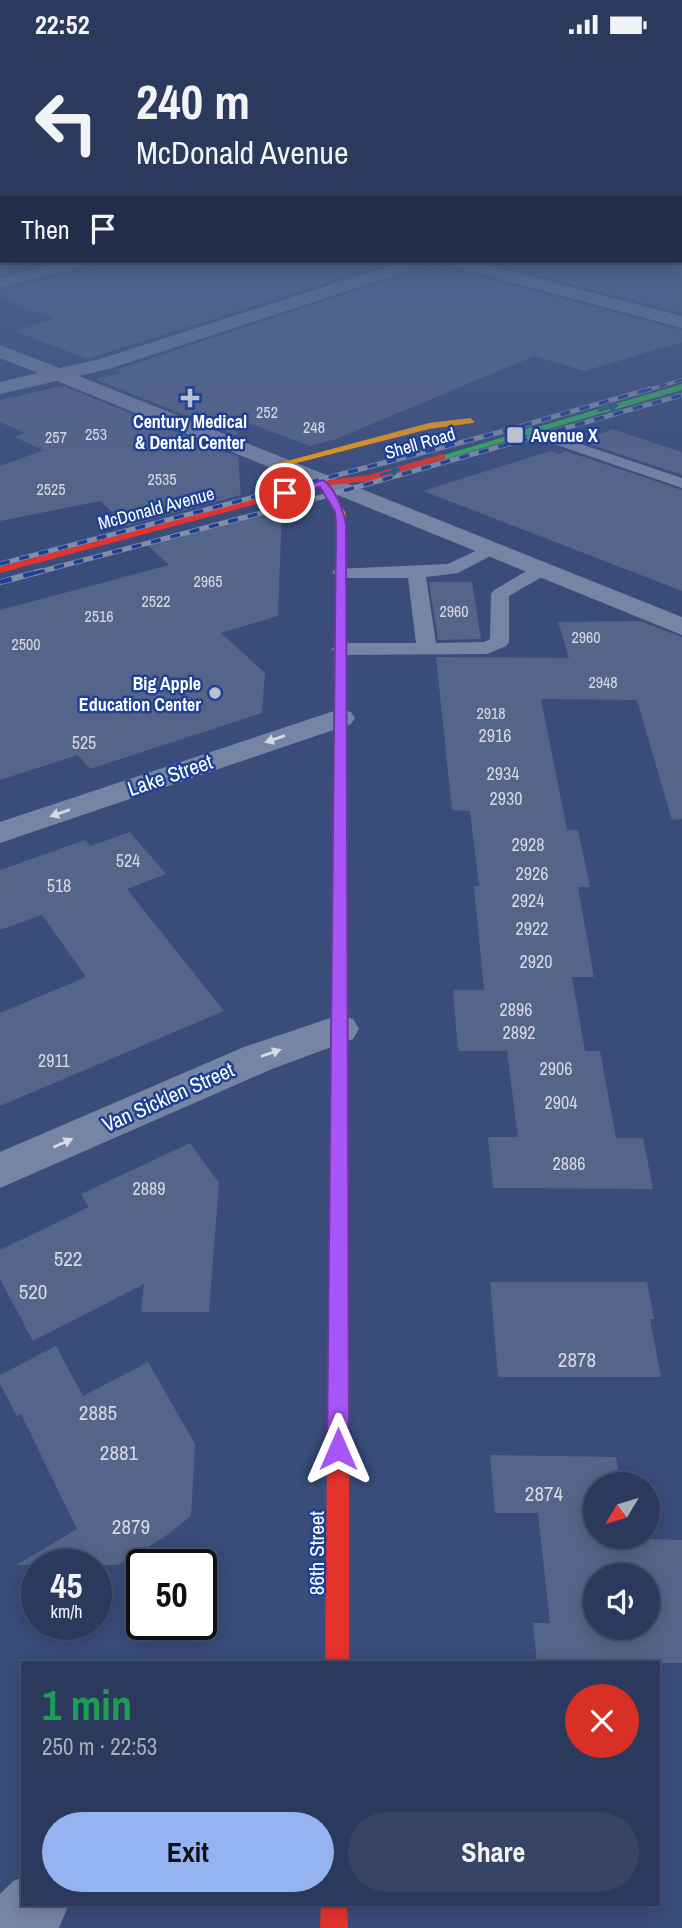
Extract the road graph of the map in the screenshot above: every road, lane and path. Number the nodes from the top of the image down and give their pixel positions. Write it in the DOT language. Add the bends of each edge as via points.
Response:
graph roads {
  1 [pos="198,334"];
  2 [pos="0,351"];
  3 [pos="58,375"];
  4 [pos="682,387"];
  5 [pos="0,388"];
  6 [pos="530,431"];
  7 [pos="277,465"];
  8 [pos="323,483"];
  9 [pos="682,483"];
  10 [pos="490,549"];
  11 [pos="0,570"];
  12 [pos="541,570"];
  13 [pos="341,573"];
  14 [pos="416,573"];
  15 [pos="682,627"];
  16 [pos="341,649"];
  17 [pos="427,649"];
  18 [pos="340,718"];
  19 [pos="0,833"];
  20 [pos="339,1029"];
  21 [pos="0,1171"];
  22 [pos="337,1661"];
  23 [pos="34,1906"];
  24 [pos="334,1906"];
  25 [pos="13,1928"];
  26 [pos="334,1928"];
  1 -- 3 [label="street"];
  2 -- 3 [label="street"];
  3 -- 5 [label="street"];
  3 -- 7 [label="street"];
  6 -- 4 [label="main road, Shell Road, one-way"];
  8 -- 6 [label="main road, Shell Road, one-way" via="370,478"];
  6 -- 9 [label="lane"];
  7 -- 8 [label="street"];
  7 -- 8 [label="main road, Shell Road" via="429,426 476,419 339,467"];
  8 -- 10 [label="street"];
  8 -- 11 [label="main road, McDonald Avenue"];
  8 -- 13 [label="main road, 86th Street" via="340,512"];
  10 -- 12 [label="street"];
  10 -- 14 [label="lane" via="452,569"];
  12 -- 15 [label="street"];
  12 -- 17 [label="lane" via="500,594 499,642 487,648"];
  13 -- 14 [label="lane"];
  13 -- 16 [label="main road, 86th Street"];
  14 -- 17 [label="lane"];
  16 -- 17 [label="lane"];
  16 -- 18 [label="main road, 86th Street"];
  18 -- 19 [label="street, Lake Street, one-way"];
  18 -- 20 [label="main road, 86th Street"];
  21 -- 20 [label="street, Van Sicklen Street, one-way" via="258,1058"];
  20 -- 22 [label="main road, 86th Street"];
  23 -- 25 [label="street"];
  24 -- 26 [label="main road"];
}
